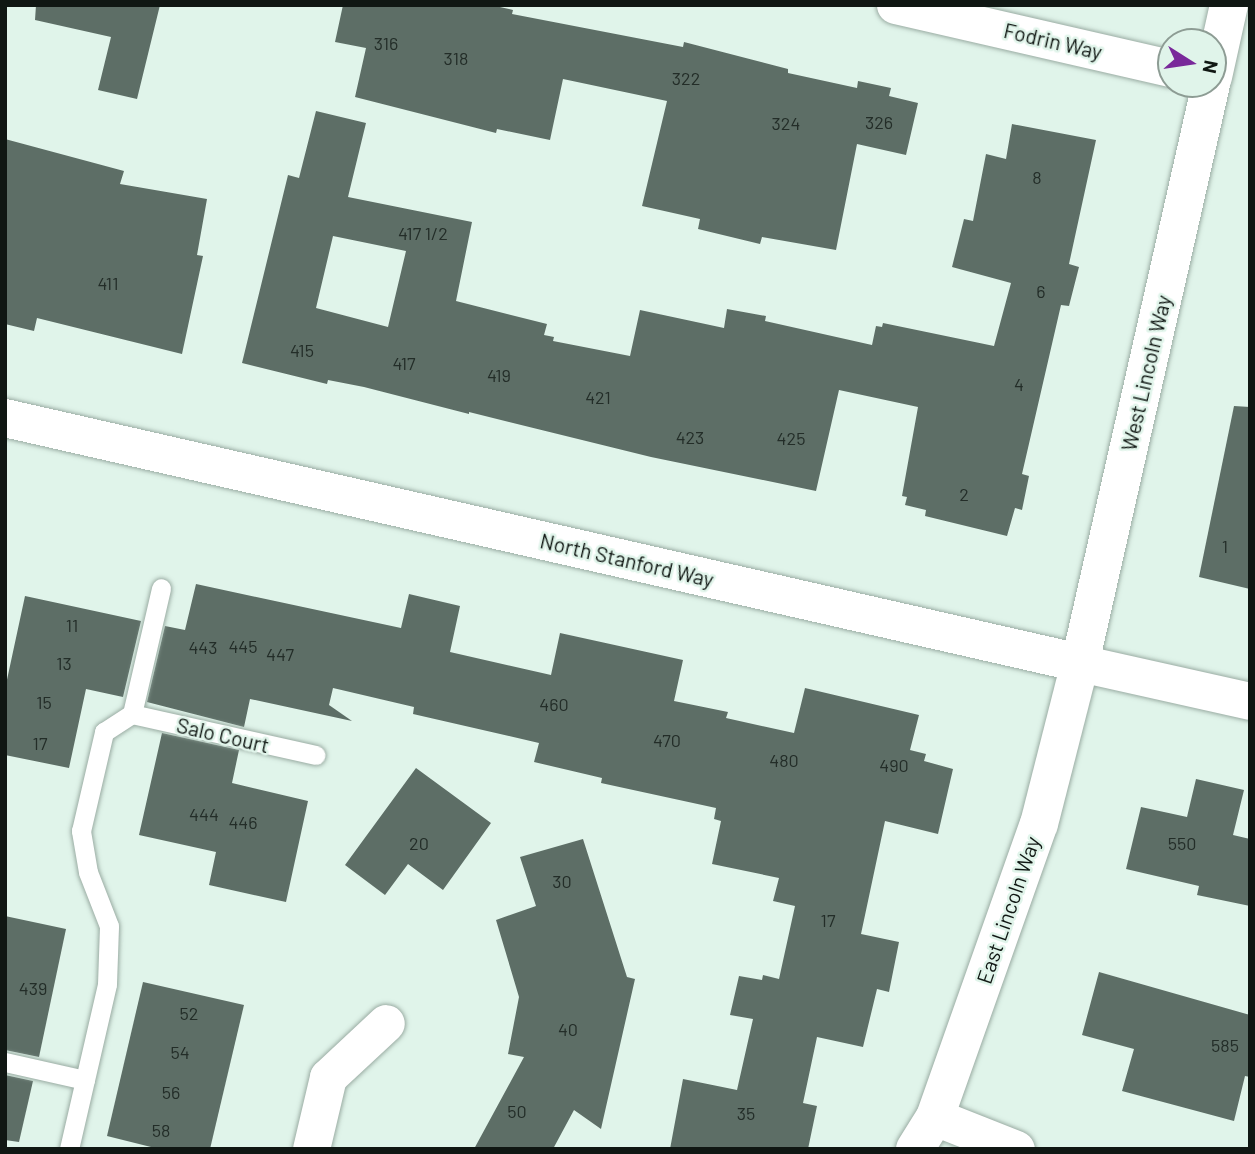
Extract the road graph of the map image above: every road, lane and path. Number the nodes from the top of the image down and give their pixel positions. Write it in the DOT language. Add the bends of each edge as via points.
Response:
graph roads {
  1 [pos="895,5"];
  2 [pos="1229,5"];
  3 [pos="1224,28"];
  4 [pos="1157,65"];
  5 [pos="1208,98"];
  6 [pos="5,418"];
  7 [pos="161,588"];
  8 [pos="1080,663"];
  9 [pos="1250,701"];
  10 [pos="132,714"];
  11 [pos="315,755"];
  12 [pos="386,1023"];
  13 [pos="5,1062"];
  14 [pos="85,1080"];
  15 [pos="935,1117"];
  16 [pos="69,1149"];
  17 [pos="311,1149"];
  18 [pos="915,1149"];
  19 [pos="1016,1149"];
  1 -- 4 [label="street, Fodrin Way"];
  2 -- 3 [label="street"];
  5 -- 8 [label="street, West Lincoln Way"];
  6 -- 8 [label="street, North Stanford Way"];
  7 -- 10 [label="lane"];
  8 -- 9 [label="street, North Stanford Way"];
  8 -- 15 [label="street, East Lincoln Way" via="1039,824"];
  10 -- 11 [label="lane, Salo Court"];
  10 -- 14 [label="lane" via="104,732 81,831 88,872 109,926 107,984"];
  12 -- 17 [label="street" via="328,1077"];
  13 -- 14 [label="lane"];
  14 -- 16 [label="lane"];
  15 -- 18 [label="street, East Lincoln Way"];
  15 -- 19 [label="street"];
}
